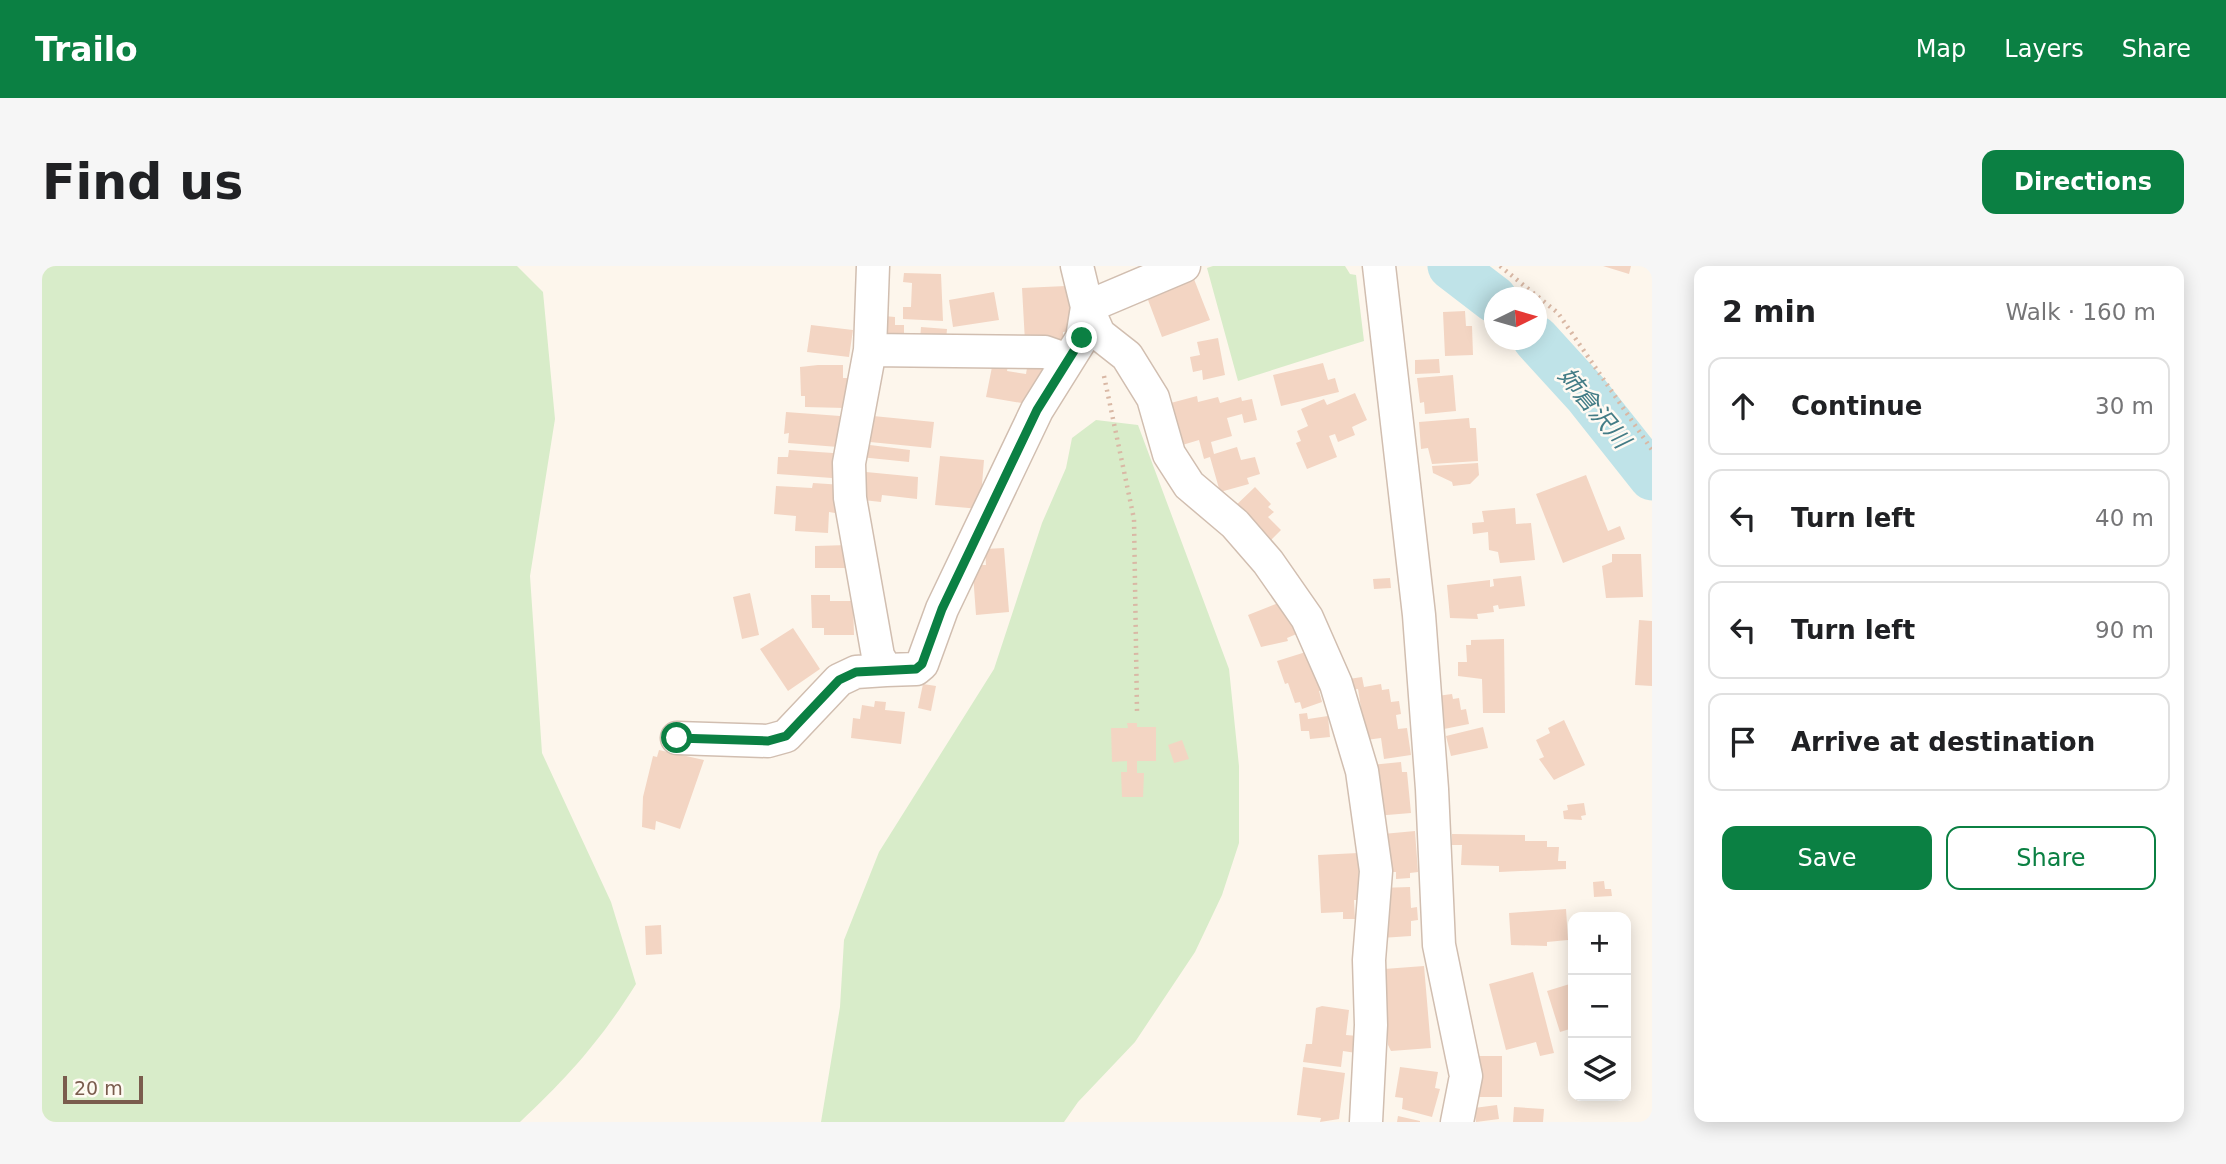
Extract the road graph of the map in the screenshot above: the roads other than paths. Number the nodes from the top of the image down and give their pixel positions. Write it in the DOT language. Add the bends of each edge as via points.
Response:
graph roads {
  1 [pos="873,266"];
  2 [pos="1077,266"];
  3 [pos="1184,266"];
  4 [pos="1379,266"];
  5 [pos="1087,307"];
  6 [pos="870,350"];
  7 [pos="1068,360"];
  8 [pos="886,670"];
  9 [pos="677,738"];
  10 [pos="1366,1122"];
  11 [pos="1457,1122"];
  1 -- 6 [label="street"];
  2 -- 5 [label="street"];
  3 -- 5 [label="street"];
  4 -- 11 [label="street" via="1419,615 1438,945 1465,1076"];
  5 -- 7 [label="street" via="1082,338"];
  5 -- 10 [label="street" via="1099,334 1127,356 1153,398 1175,464 1189,485 1235,524 1268,562 1307,618 1336,684 1362,771 1376,871"];
  6 -- 7 [label="street" via="1045,352"];
  6 -- 8 [label="street" via="849,463 850,498 878,656"];
  7 -- 8 [label="street" via="1037,410 942,609 922,664 916,669"];
  8 -- 9 [label="street" via="856,672 839,680 786,736 768,741"];
}
